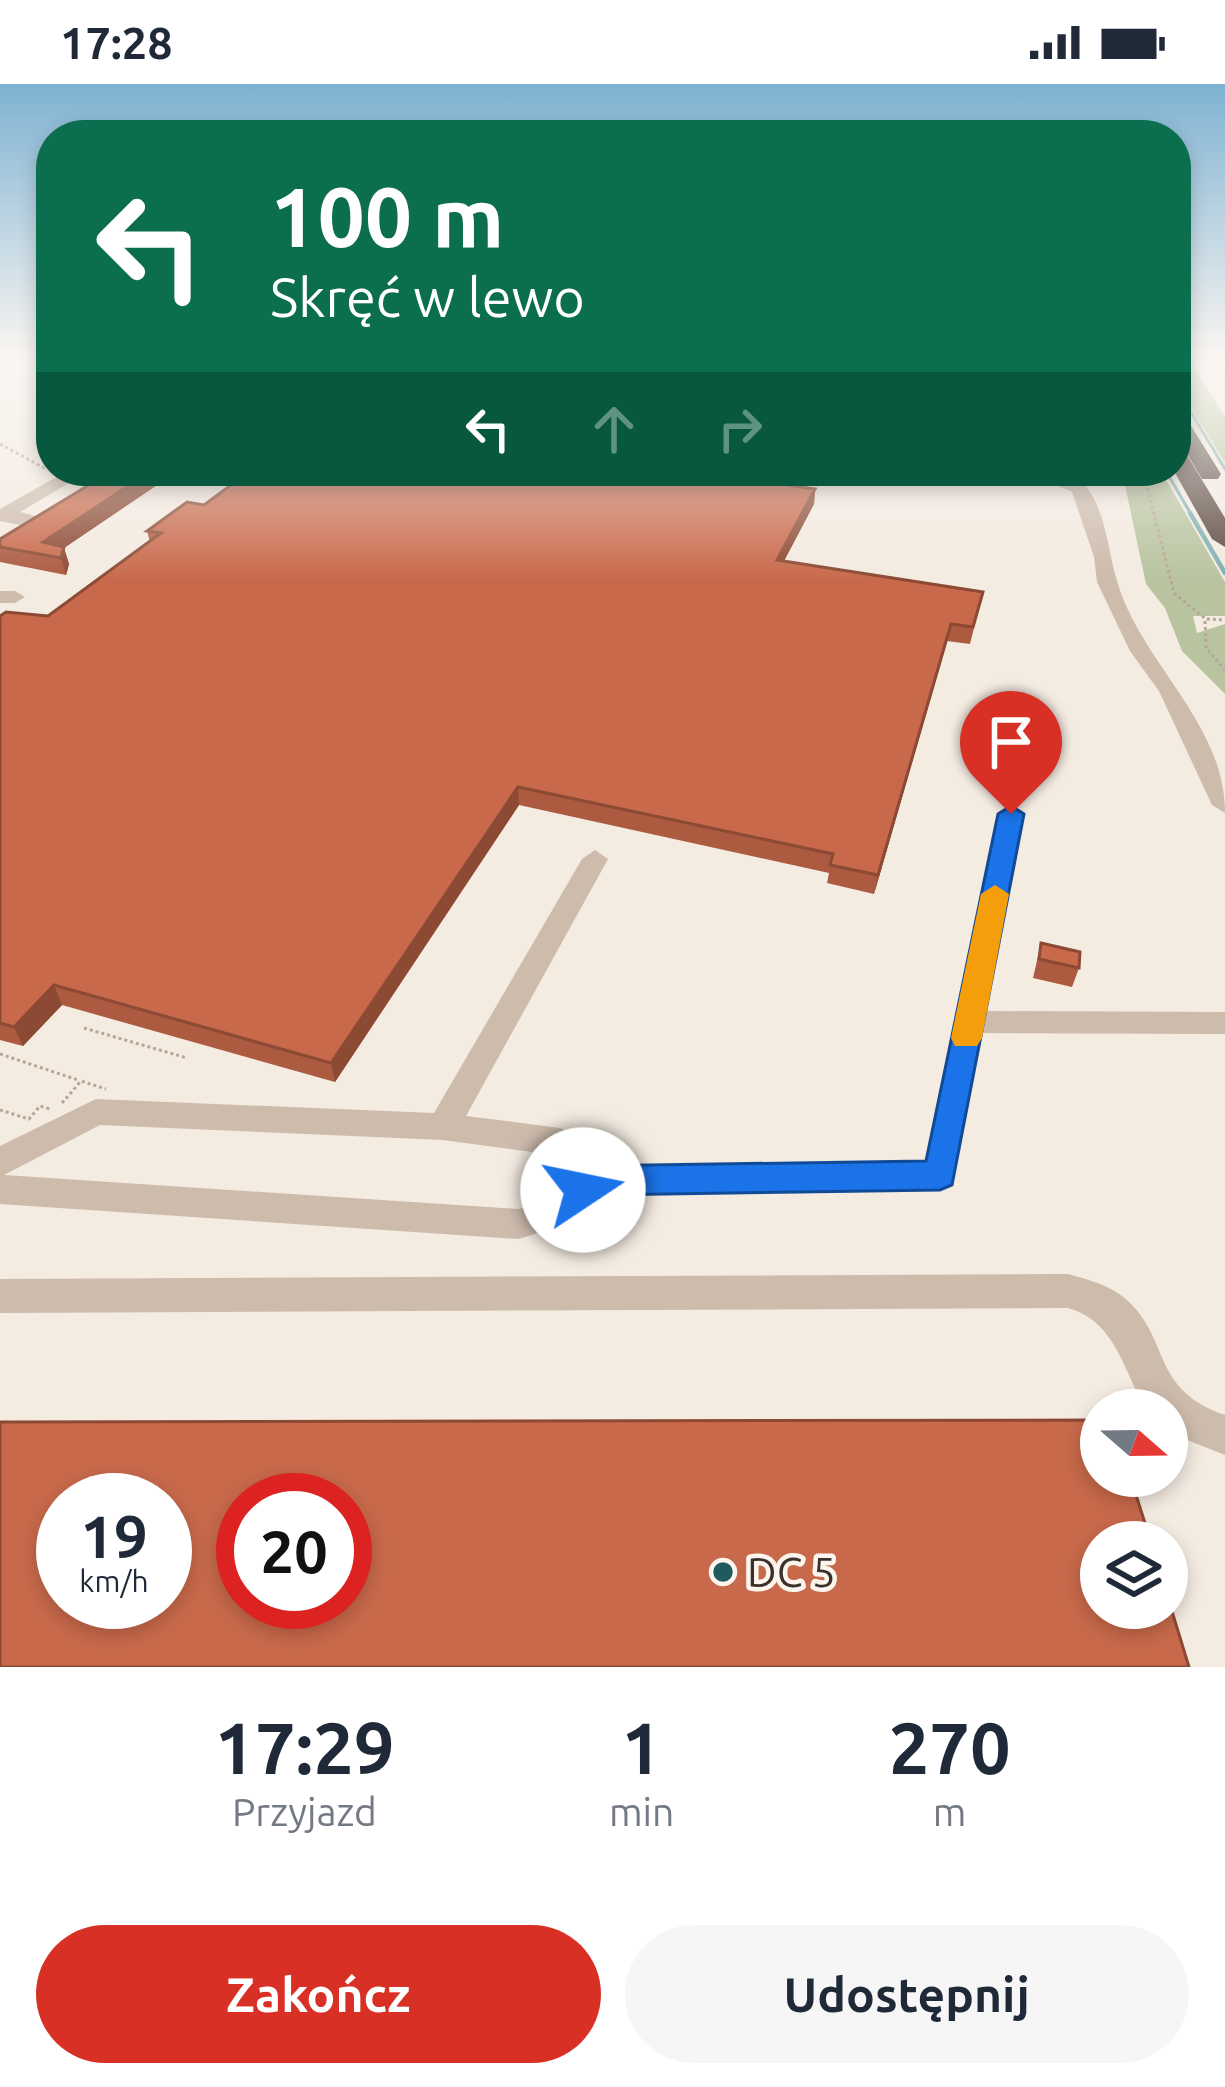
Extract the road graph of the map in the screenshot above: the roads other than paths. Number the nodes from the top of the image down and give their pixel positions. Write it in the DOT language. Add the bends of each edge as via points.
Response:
graph roads {
  1 [pos="1191,442"];
  2 [pos="1191,480"];
  3 [pos="54,486"];
  4 [pos="1075,486"];
  5 [pos="1225,498"];
  6 [pos="79,499"];
  7 [pos="3,515"];
  8 [pos="1225,538"];
  9 [pos="1225,805"];
  10 [pos="1011,814"];
  11 [pos="596,859"];
  12 [pos="970,1022"];
  13 [pos="1225,1023"];
  14 [pos="443,1127"];
  15 [pos="0,1162"];
  16 [pos="583,1181"];
  17 [pos="0,1189"];
  18 [pos="0,1296"];
  19 [pos="1225,1435"];
  1 -- 5 [label="highway"];
  2 -- 8 [label="highway"];
  3 -- 7 [label="street"];
  4 -- 9 [label="street" via="1107,582"];
  6 -- 7 [label="street" via="43,523"];
  10 -- 12 [label="street"];
  11 -- 14 [label="street"];
  12 -- 13 [label="street"];
  12 -- 16 [label="street" via="940,1175"];
  14 -- 15 [label="street" via="97,1112"];
  14 -- 16 [label="street" via="560,1142 580,1153"];
  16 -- 17 [label="street" via="564,1212 519,1224"];
  18 -- 19 [label="street" via="1068,1292 1090,1295 1118,1315 1167,1407"];
}
